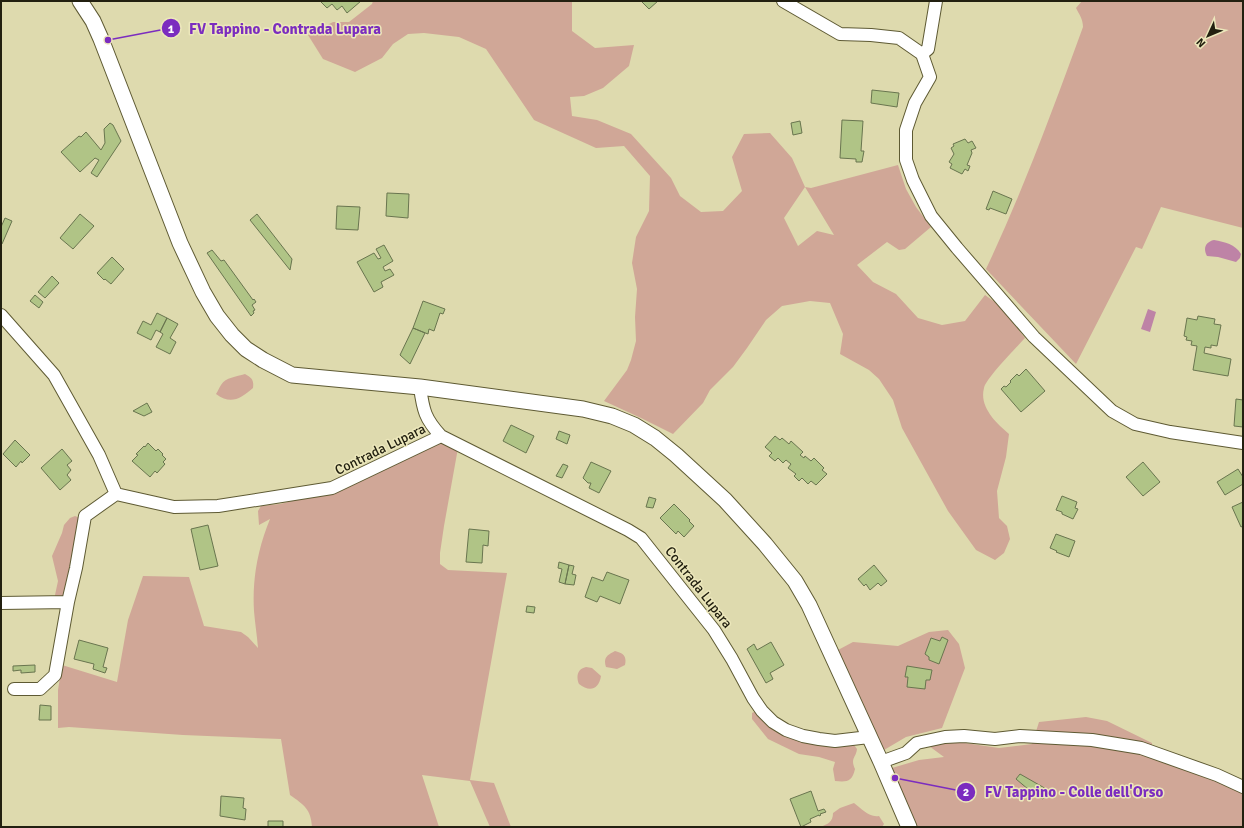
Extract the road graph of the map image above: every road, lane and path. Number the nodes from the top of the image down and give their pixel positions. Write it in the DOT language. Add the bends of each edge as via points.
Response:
graph roads {
  1 [pos="80,1"];
  2 [pos="783,1"];
  3 [pos="936,1"];
  4 [pos="922,54"];
  5 [pos="1,315"];
  6 [pos="420,387"];
  7 [pos="441,436"];
  8 [pos="1243,443"];
  9 [pos="116,494"];
  10 [pos="68,602"];
  11 [pos="1,603"];
  12 [pos="14,689"];
  13 [pos="869,737"];
  14 [pos="881,762"];
  15 [pos="1243,788"];
  16 [pos="909,827"];
  1 -- 6 [label="main road" via="101,39 192,270 216,316 232,336 262,360 292,375"];
  2 -- 4 [label="street" via="840,34 899,38"];
  3 -- 4 [label="street" via="928,49"];
  4 -- 8 [label="street" via="930,77 915,103 906,130 906,160 931,216 1034,337 1112,411 1135,424"];
  5 -- 9 [label="street" via="54,375 100,454"];
  6 -- 7 [label="street" via="426,416"];
  6 -- 13 [label="main road" via="583,409 634,425 655,438 725,500 796,581"];
  7 -- 9 [label="street, Contrada Lupara" via="332,488 218,506 174,508"];
  7 -- 13 [label="street, Contrada Lupara" via="641,538 714,630 753,698 772,722 786,730 819,739 834,741"];
  9 -- 10 [label="street" via="85,516"];
  10 -- 11 [label="street"];
  10 -- 12 [label="street" via="55,675 40,689"];
  13 -- 14 [label="main road"];
  14 -- 15 [label="street" via="906,753 917,743 945,737 995,739 1020,736 1092,740 1141,748 1217,775"];
  14 -- 16 [label="main road"];
}
